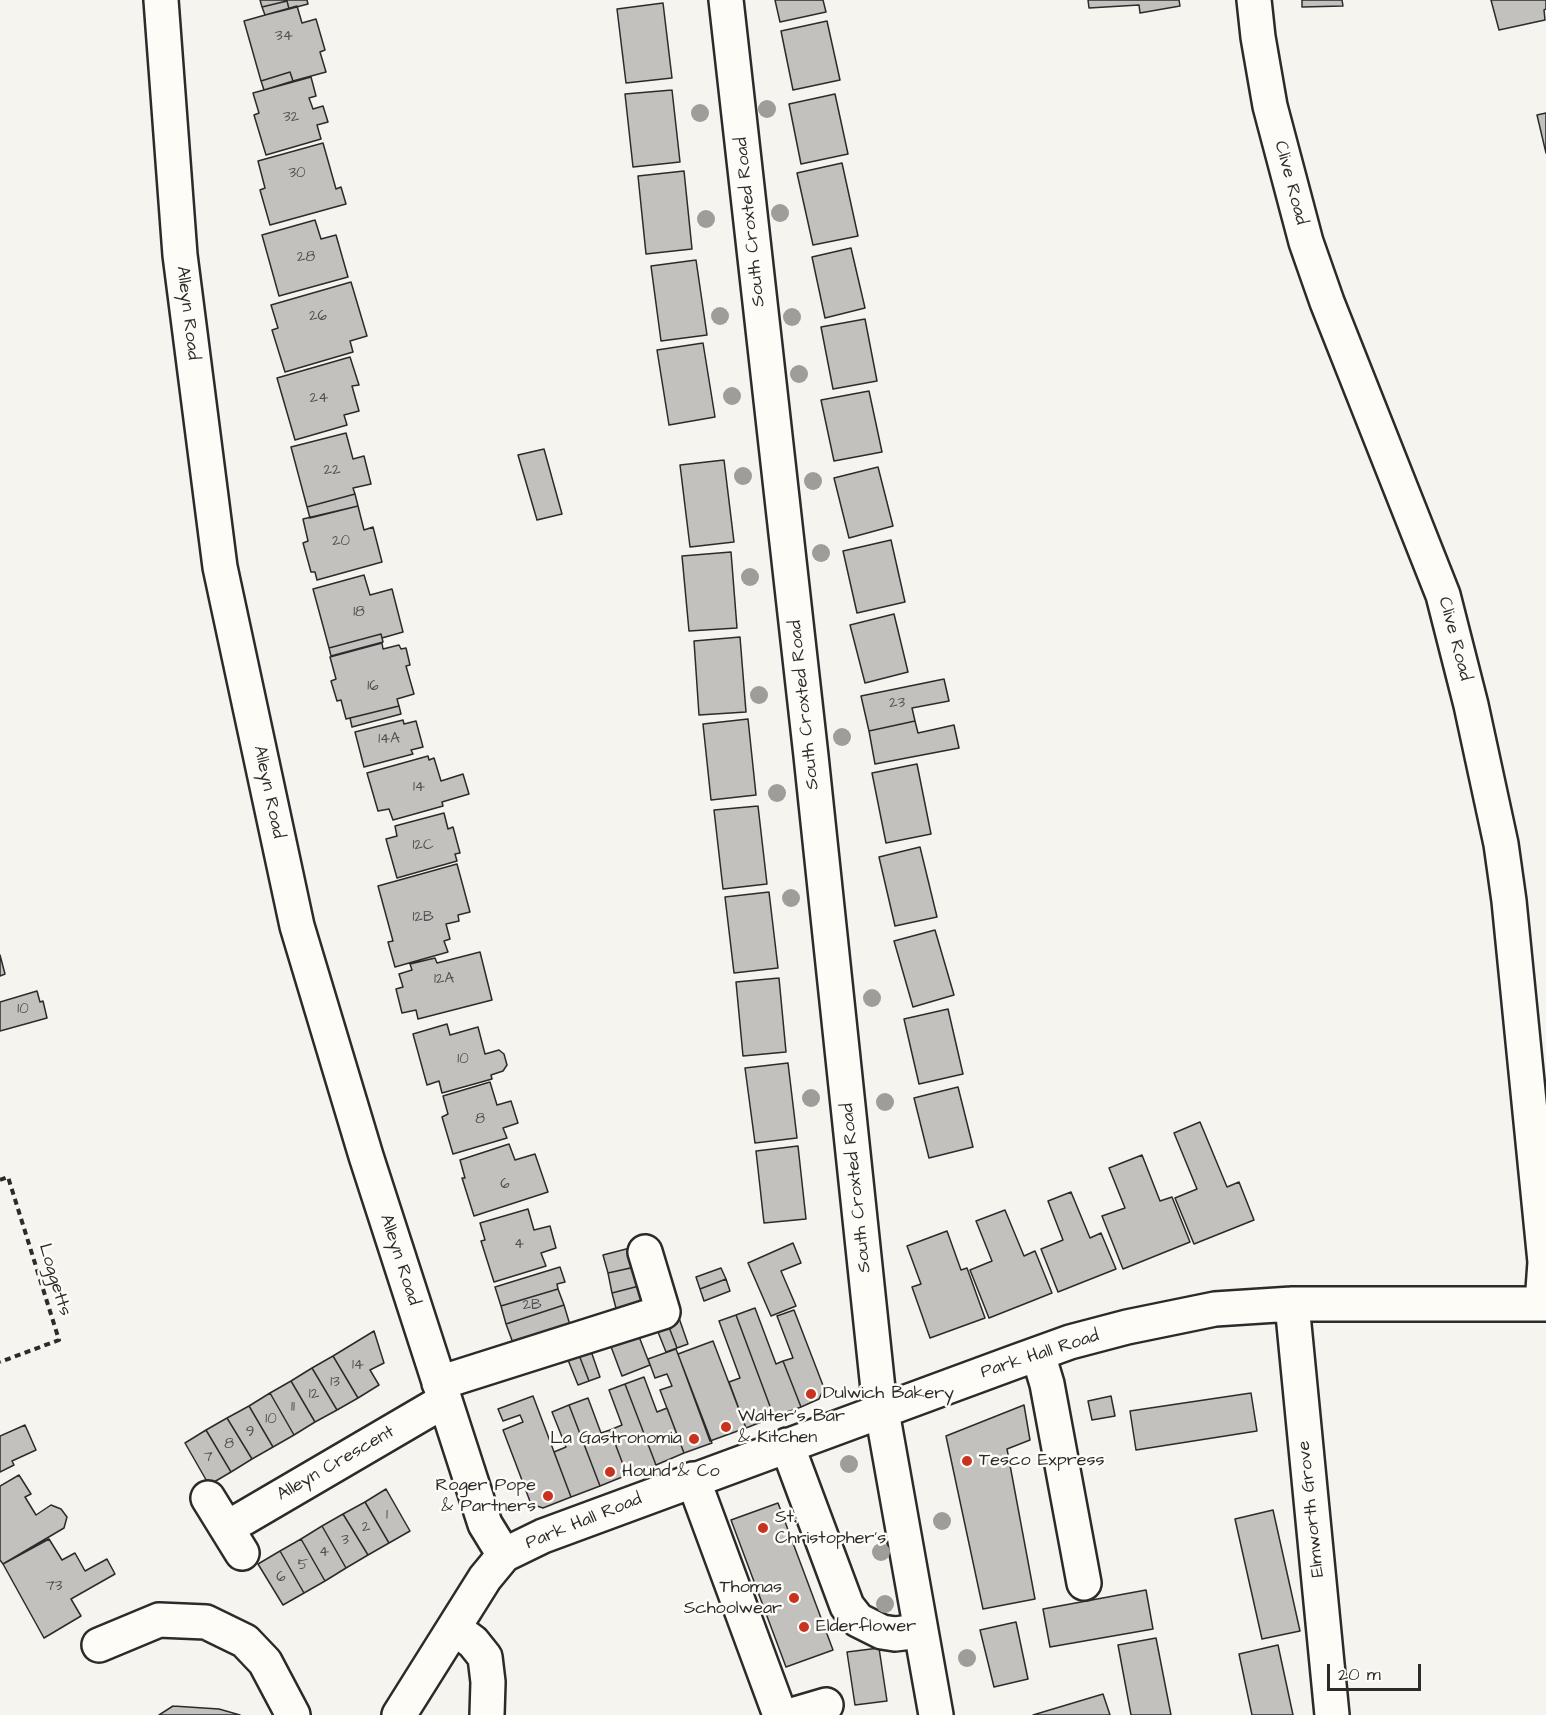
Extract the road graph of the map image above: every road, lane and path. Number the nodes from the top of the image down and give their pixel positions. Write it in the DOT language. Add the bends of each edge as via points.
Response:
graph roads {
  1 [pos="161,0"];
  2 [pos="726,0"];
  3 [pos="1254,0"];
  4 [pos="0,1180"];
  5 [pos="645,1252"];
  6 [pos="1292,1304"];
  7 [pos="1544,1304"];
  8 [pos="1038,1354"];
  9 [pos="0,1362"];
  10 [pos="442,1392"];
  11 [pos="881,1410"];
  12 [pos="787,1444"];
  13 [pos="693,1479"];
  14 [pos="208,1498"];
  15 [pos="504,1555"];
  16 [pos="1084,1583"];
  17 [pos="454,1628"];
  18 [pos="920,1631"];
  19 [pos="99,1645"];
  20 [pos="826,1705"];
  21 [pos="292,1715"];
  22 [pos="399,1715"];
  23 [pos="487,1715"];
  24 [pos="780,1715"];
  25 [pos="792,1715"];
  26 [pos="936,1715"];
  27 [pos="1332,1715"];
  1 -- 10 [label="street, Alleyn Road" via="180,255 220,567 297,926"];
  2 -- 11 [label="street, South Croxted Road"];
  3 -- 7 [label="street, Clive Road" via="1270,106 1306,242 1443,595 1471,705 1509,901 1545,1262"];
  4 -- 9 [label="path, Loggetts" via="8,1177 59,1340"];
  5 -- 10 [label="street, Alleyn Crescent" via="663,1312"];
  6 -- 7 [label="street, Park Hall Road"];
  6 -- 8 [label="street, Park Hall Road" via="1215,1309 1127,1327"];
  6 -- 27 [label="street, Elmworth Grove"];
  8 -- 11 [label="street, Park Hall Road"];
  8 -- 16 [label="street"];
  10 -- 14 [label="street, Alleyn Crescent" via="234,1541"];
  10 -- 15 [label="street, Alleyn Road" via="485,1524"];
  11 -- 12 [label="street, Park Hall Road"];
  11 -- 18 [label="street, South Croxted Road"];
  12 -- 13 [label="street, Park Hall Road"];
  12 -- 18 [label="street" via="847,1606 858,1620 882,1632"];
  13 -- 15 [label="street, Park Hall Road" via="543,1536"];
  13 -- 24 [label="street"];
  15 -- 17 [label="street, Park Hall Road"];
  17 -- 22 [label="street, Park Hall Road"];
  17 -- 23 [label="street" via="474,1642 485,1657"];
  18 -- 26 [label="street, South Croxted Road"];
  19 -- 21 [label="street" via="159,1620 206,1622 245,1641 265,1662"];
  20 -- 25 [label="street"];
}
